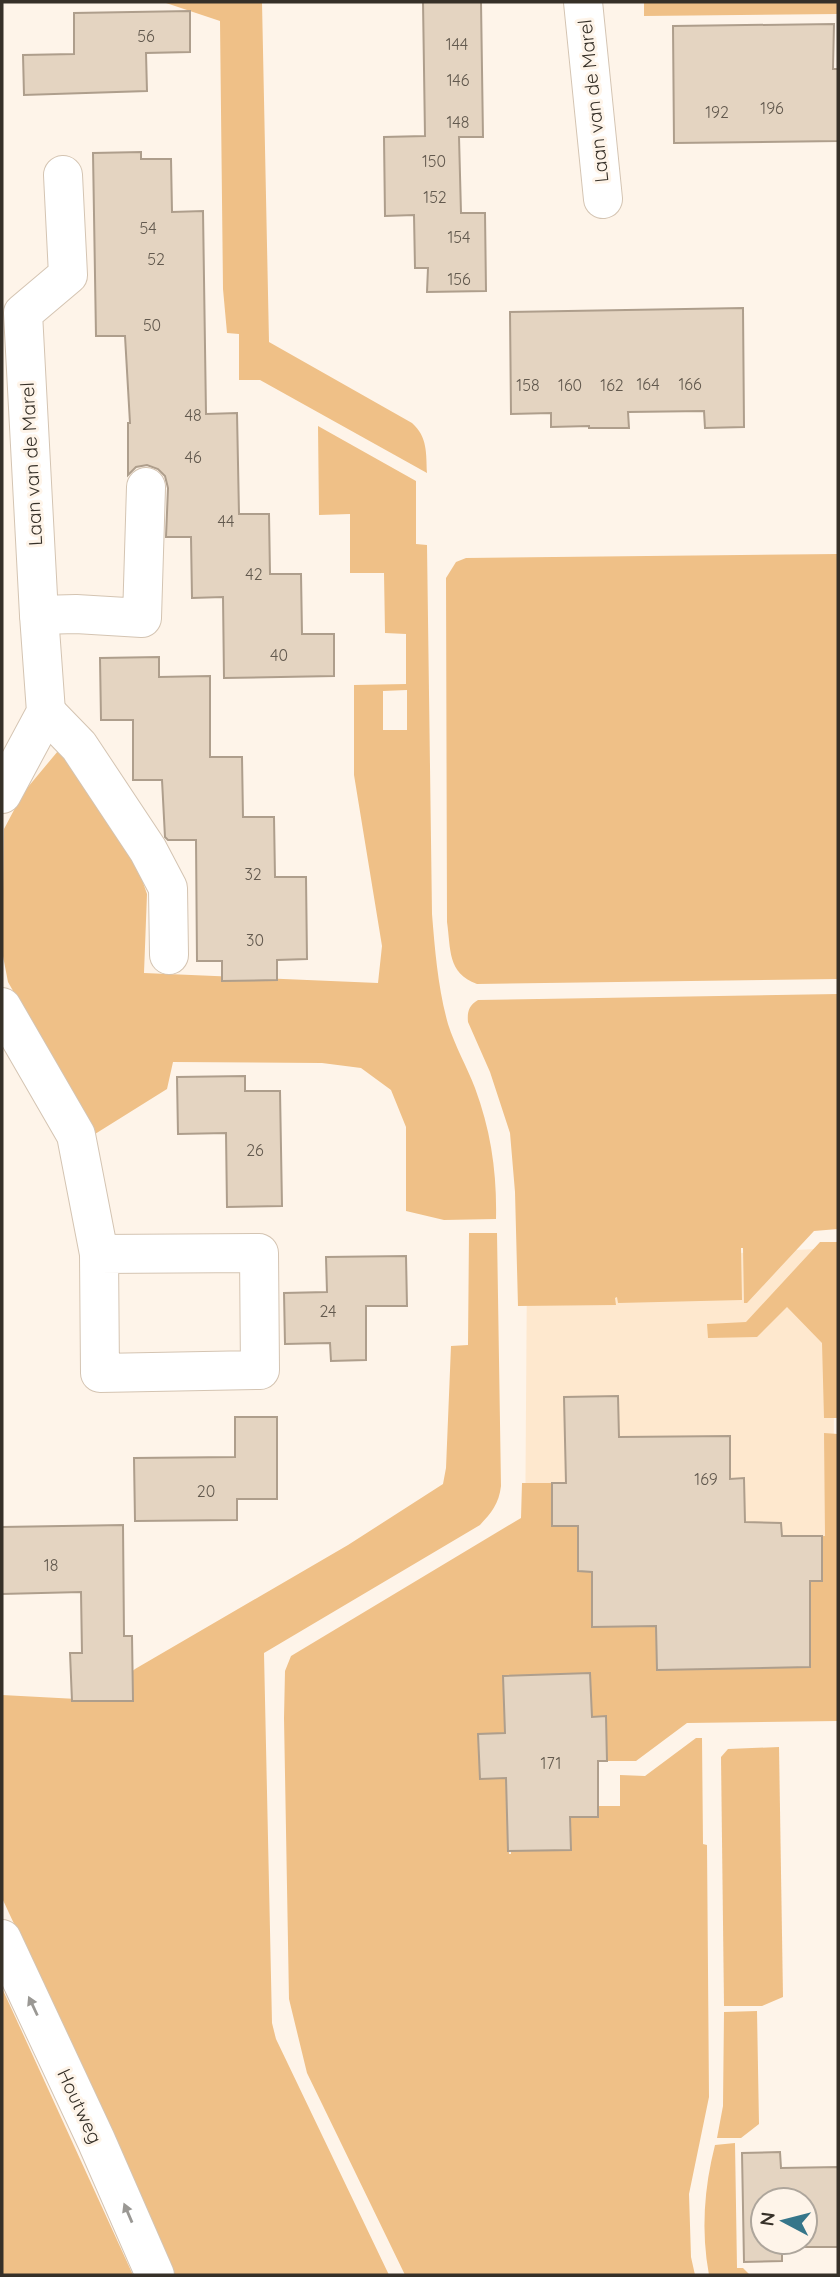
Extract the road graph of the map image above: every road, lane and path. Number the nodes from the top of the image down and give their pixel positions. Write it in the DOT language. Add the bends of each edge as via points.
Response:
graph roads {
  1 [pos="583,2"];
  2 [pos="63,175"];
  3 [pos="604,199"];
  4 [pos="13,309"];
  5 [pos="146,487"];
  6 [pos="39,615"];
  7 [pos="46,712"];
  8 [pos="2,794"];
  9 [pos="169,955"];
  10 [pos="2,1007"];
  11 [pos="99,1254"];
  12 [pos="2,1939"];
  13 [pos="155,2275"];
  1 -- 3 [label="street, Laan van de Marel"];
  2 -- 4 [label="street, Laan van de Marel" via="68,275"];
  4 -- 6 [label="street, Laan van de Marel"];
  5 -- 6 [label="street" via="142,618"];
  6 -- 7 [label="street, Laan van de Marel"];
  7 -- 8 [label="street"];
  7 -- 9 [label="street" via="79,746 168,888"];
  10 -- 11 [label="street" via="76,1135"];
  11 -- 11 [label="street" via="259,1253 260,1370 100,1373"];
  13 -- 12 [label="street, Houtweg, one-way"];
}
